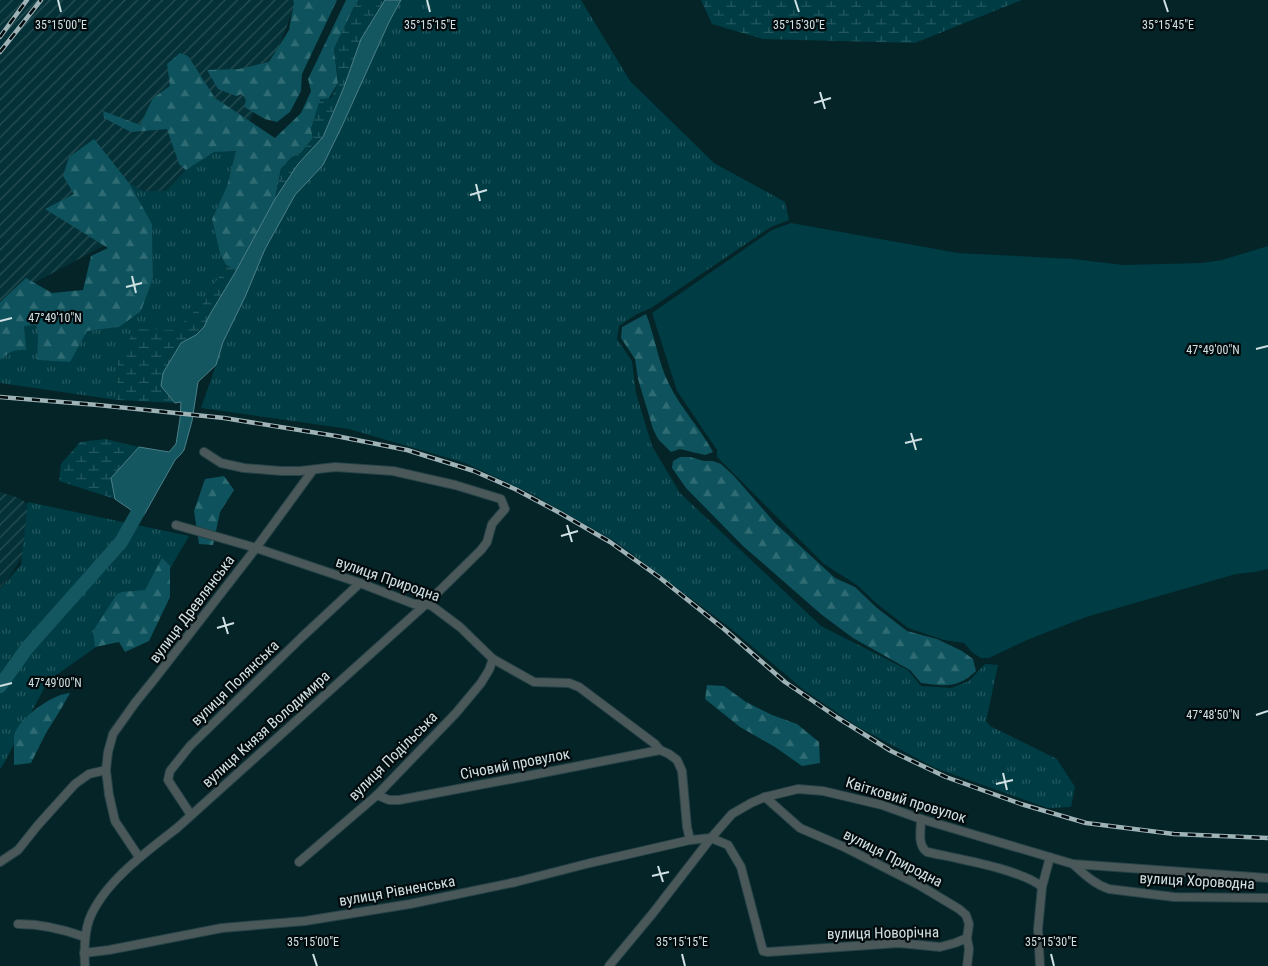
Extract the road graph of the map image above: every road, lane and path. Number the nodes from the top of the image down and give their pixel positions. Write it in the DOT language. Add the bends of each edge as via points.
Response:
graph roads {
  1 [pos="204,452"];
  2 [pos="313,470"];
  3 [pos="176,524"];
  4 [pos="256,548"];
  5 [pos="360,583"];
  6 [pos="426,604"];
  7 [pos="493,659"];
  8 [pos="660,750"];
  9 [pos="106,770"];
  10 [pos="377,795"];
  11 [pos="765,797"];
  12 [pos="191,815"];
  13 [pos="921,819"];
  14 [pos="710,838"];
  15 [pos="690,840"];
  16 [pos="139,857"];
  17 [pos="1050,857"];
  18 [pos="0,862"];
  19 [pos="299,862"];
  20 [pos="1073,864"];
  21 [pos="1268,878"];
  22 [pos="1042,887"];
  23 [pos="1268,898"];
  24 [pos="18,924"];
  25 [pos="85,937"];
  26 [pos="967,938"];
  27 [pos="84,952"];
  28 [pos="85,966"];
  29 [pos="609,966"];
  30 [pos="967,966"];
  31 [pos="1040,966"];
  1 -- 2 [label="street" via="222,463 244,468"];
  2 -- 4 [label="street, вулиця Древлянська"];
  2 -- 6 [label="street, вулиця Князя Володимира" via="335,467 393,471 501,499 505,509 492,524 487,542"];
  3 -- 4 [label="street, вулиця Природна"];
  4 -- 5 [label="street, вулиця Природна"];
  4 -- 9 [label="street, вулиця Древлянська" via="113,734"];
  5 -- 6 [label="street, вулиця Природна" via="414,604"];
  5 -- 12 [label="street, вулиця Полянська" via="190,746 170,772 168,780"];
  6 -- 7 [label="street, вулиця Природна" via="460,627"];
  6 -- 12 [label="street, вулиця Князя Володимира"];
  7 -- 8 [label="street, вулиця Природна" via="534,682 569,683 579,687"];
  7 -- 10 [label="street, вулиця Подільська" via="481,683"];
  8 -- 10 [label="street, Січовий провулок" via="400,800"];
  8 -- 15 [label="street, вулиця Природна" via="677,760 682,771"];
  9 -- 16 [label="street, вулиця Древлянська" via="115,821"];
  9 -- 18 [label="street" via="89,774 75,784 18,850"];
  10 -- 19 [label="street, вулиця Подільська"];
  11 -- 13 [label="street, Квітковий провулок" via="798,789 824,791 882,805"];
  11 -- 14 [label="street, Квітковий провулок" via="732,814"];
  11 -- 26 [label="street, вулиця Природна" via="800,828 919,884 959,909 969,924"];
  12 -- 16 [label="street, вулиця Князя Володимира"];
  13 -- 17 [label="street, Квітковий провулок"];
  13 -- 22 [label="street" via="920,843 927,852 1006,870 1029,878"];
  14 -- 15 [label="street, вулиця Рівненська"];
  14 -- 26 [label="street, вулиця Новорічна" via="728,845 741,867 763,951 899,943 940,947"];
  14 -- 29 [label="street, Квітковий провулок"];
  15 -- 27 [label="street, вулиця Рівненська" via="410,904 305,921 222,928"];
  16 -- 25 [label="street, вулиця Князя Володимира" via="105,892 89,919"];
  17 -- 20 [label="street, Квітковий провулок"];
  17 -- 22 [label="street"];
  20 -- 21 [label="street, Квітковий провулок"];
  20 -- 23 [label="street, вулиця Хороводна" via="1093,881 1109,889 1174,897"];
  22 -- 31 [label="street" via="1038,929"];
  24 -- 25 [label="street" via="53,927"];
  25 -- 27 [label="street, вулиця Князя Володимира"];
  26 -- 30 [label="street, вулиця Природна"];
  27 -- 28 [label="street, вулиця Князя Володимира"];
}
